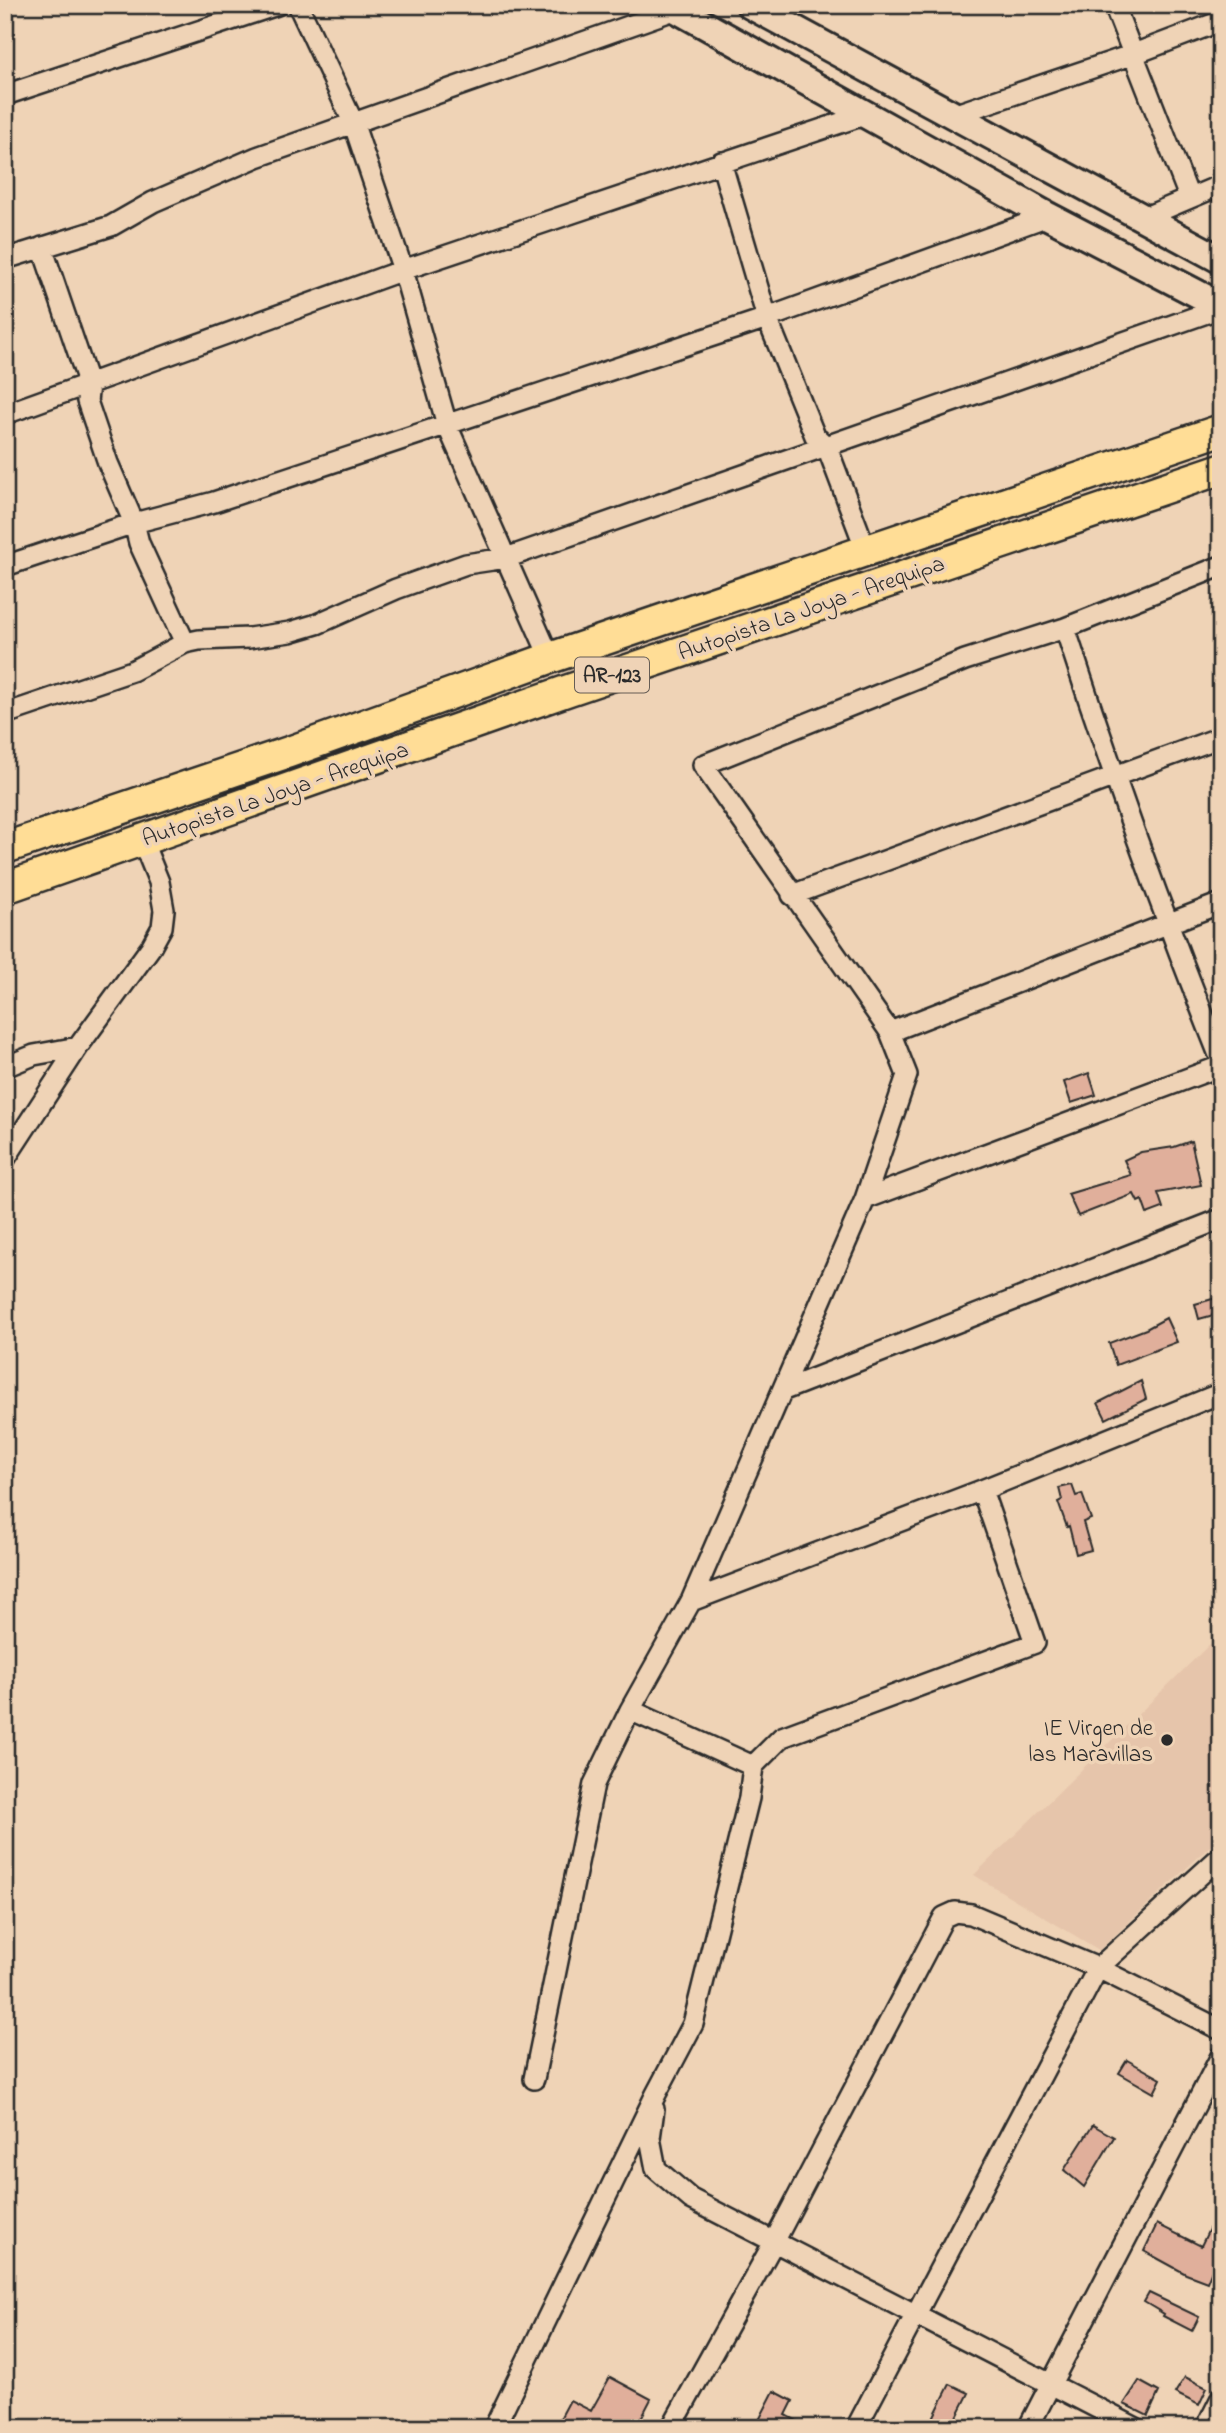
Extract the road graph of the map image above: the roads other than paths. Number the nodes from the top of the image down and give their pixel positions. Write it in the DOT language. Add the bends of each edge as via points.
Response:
graph roads {
  1 [pos="277,5"];
  2 [pos="298,5"];
  3 [pos="1114,5"];
  4 [pos="673,7"];
  5 [pos="763,7"];
  6 [pos="1221,21"];
  7 [pos="1134,54"];
  8 [pos="5,95"];
  9 [pos="867,114"];
  10 [pos="953,115"];
  11 [pos="353,122"];
  12 [pos="721,162"];
  13 [pos="1221,185"];
  14 [pos="1189,197"];
  15 [pos="1048,216"];
  16 [pos="1143,218"];
  17 [pos="41,247"];
  18 [pos="5,260"];
  19 [pos="1221,260"];
  20 [pos="403,270"];
  21 [pos="1221,307"];
  22 [pos="767,318"];
  23 [pos="89,385"];
  24 [pos="5,414"];
  25 [pos="447,425"];
  26 [pos="1221,430"];
  27 [pos="827,447"];
  28 [pos="1221,469"];
  29 [pos="134,523"];
  30 [pos="866,550"];
  31 [pos="506,558"];
  32 [pos="5,566"];
  33 [pos="1221,566"];
  34 [pos="1065,628"];
  35 [pos="185,643"];
  36 [pos="550,657"];
  37 [pos="5,714"];
  38 [pos="1221,737"];
  39 [pos="1113,777"];
  40 [pos="142,840"];
  41 [pos="5,848"];
  42 [pos="5,888"];
  43 [pos="792,895"];
  44 [pos="1221,903"];
  45 [pos="1166,923"];
  46 [pos="890,1032"];
  47 [pos="78,1047"];
  48 [pos="1221,1060"];
  49 [pos="1221,1066"];
  50 [pos="5,1067"];
  51 [pos="5,1159"];
  52 [pos="864,1199"];
  53 [pos="1221,1219"];
  54 [pos="784,1390"];
  55 [pos="1221,1393"];
  56 [pos="982,1490"];
  57 [pos="691,1601"];
  58 [pos="630,1710"];
  59 [pos="753,1766"];
  60 [pos="1221,1856"];
  61 [pos="1098,1969"];
  62 [pos="1221,2030"];
  63 [pos="1221,2056"];
  64 [pos="534,2079"];
  65 [pos="656,2094"];
  66 [pos="774,2242"];
  67 [pos="916,2315"];
  68 [pos="1051,2383"];
  69 [pos="1221,2398"];
  70 [pos="494,2428"];
  71 [pos="671,2428"];
  72 [pos="856,2428"];
  73 [pos="1028,2428"];
  74 [pos="1136,2428"];
  75 [pos="1206,2428"];
  1 -- 8 [label="street"];
  2 -- 11 [label="street"];
  3 -- 7 [label="street"];
  4 -- 9 [label="street"];
  4 -- 11 [label="street"];
  5 -- 10 [label="street"];
  6 -- 7 [label="street"];
  7 -- 10 [label="street"];
  7 -- 14 [label="street"];
  9 -- 12 [label="street"];
  9 -- 15 [label="street"];
  10 -- 16 [label="street"];
  11 -- 17 [label="street" via="199,180 111,226"];
  11 -- 20 [label="street"];
  12 -- 20 [label="street"];
  12 -- 22 [label="street"];
  13 -- 14 [label="street"];
  14 -- 16 [label="street"];
  15 -- 21 [label="street"];
  15 -- 22 [label="street"];
  16 -- 19 [label="street"];
  17 -- 18 [label="street"];
  17 -- 23 [label="street"];
  20 -- 23 [label="street"];
  20 -- 25 [label="street"];
  21 -- 27 [label="street"];
  22 -- 25 [label="street"];
  22 -- 27 [label="street" via="815,436"];
  23 -- 24 [label="street"];
  23 -- 29 [label="street" via="87,401"];
  25 -- 29 [label="street" via="214,502"];
  25 -- 31 [label="street"];
  26 -- 30 [label="main road, Autopista La Joya - Arequipa / AR-123"];
  27 -- 30 [label="street"];
  27 -- 31 [label="street"];
  28 -- 40 [label="main road, Autopista La Joya - Arequipa / AR-123" via="582,685"];
  29 -- 32 [label="street"];
  29 -- 35 [label="street"];
  30 -- 36 [label="main road, Autopista La Joya - Arequipa / AR-123"];
  31 -- 35 [label="street" via="466,564 290,632"];
  31 -- 36 [label="street"];
  33 -- 34 [label="street"];
  34 -- 39 [label="street"];
  34 -- 43 [label="street" via="965,660 703,765"];
  35 -- 37 [label="street" via="132,671"];
  36 -- 41 [label="main road, Autopista La Joya - Arequipa / AR-123"];
  38 -- 39 [label="street"];
  39 -- 43 [label="street"];
  39 -- 45 [label="street"];
  40 -- 42 [label="main road, Autopista La Joya - Arequipa / AR-123"];
  40 -- 47 [label="street" via="159,882 162,927"];
  43 -- 46 [label="street"];
  44 -- 45 [label="street"];
  45 -- 46 [label="street"];
  45 -- 48 [label="street"];
  46 -- 52 [label="street" via="907,1075"];
  47 -- 50 [label="street" via="34,1055"];
  47 -- 51 [label="street"];
  49 -- 52 [label="street"];
  52 -- 54 [label="street"];
  53 -- 54 [label="street"];
  54 -- 57 [label="street"];
  55 -- 56 [label="street"];
  56 -- 57 [label="street"];
  56 -- 59 [label="street" via="1035,1643 782,1737"];
  57 -- 58 [label="street"];
  58 -- 59 [label="street"];
  58 -- 64 [label="street" via="594,1784"];
  59 -- 65 [label="street" via="693,2024"];
  60 -- 61 [label="street"];
  61 -- 62 [label="street"];
  61 -- 66 [label="street" via="971,1914 955,1912 944,1917"];
  61 -- 67 [label="street"];
  63 -- 68 [label="street"];
  65 -- 66 [label="street" via="650,2138 656,2169 691,2199"];
  65 -- 70 [label="street"];
  66 -- 67 [label="street"];
  66 -- 71 [label="street"];
  67 -- 68 [label="street"];
  67 -- 72 [label="street"];
  68 -- 73 [label="street"];
  68 -- 74 [label="street"];
  69 -- 75 [label="street"];
}
